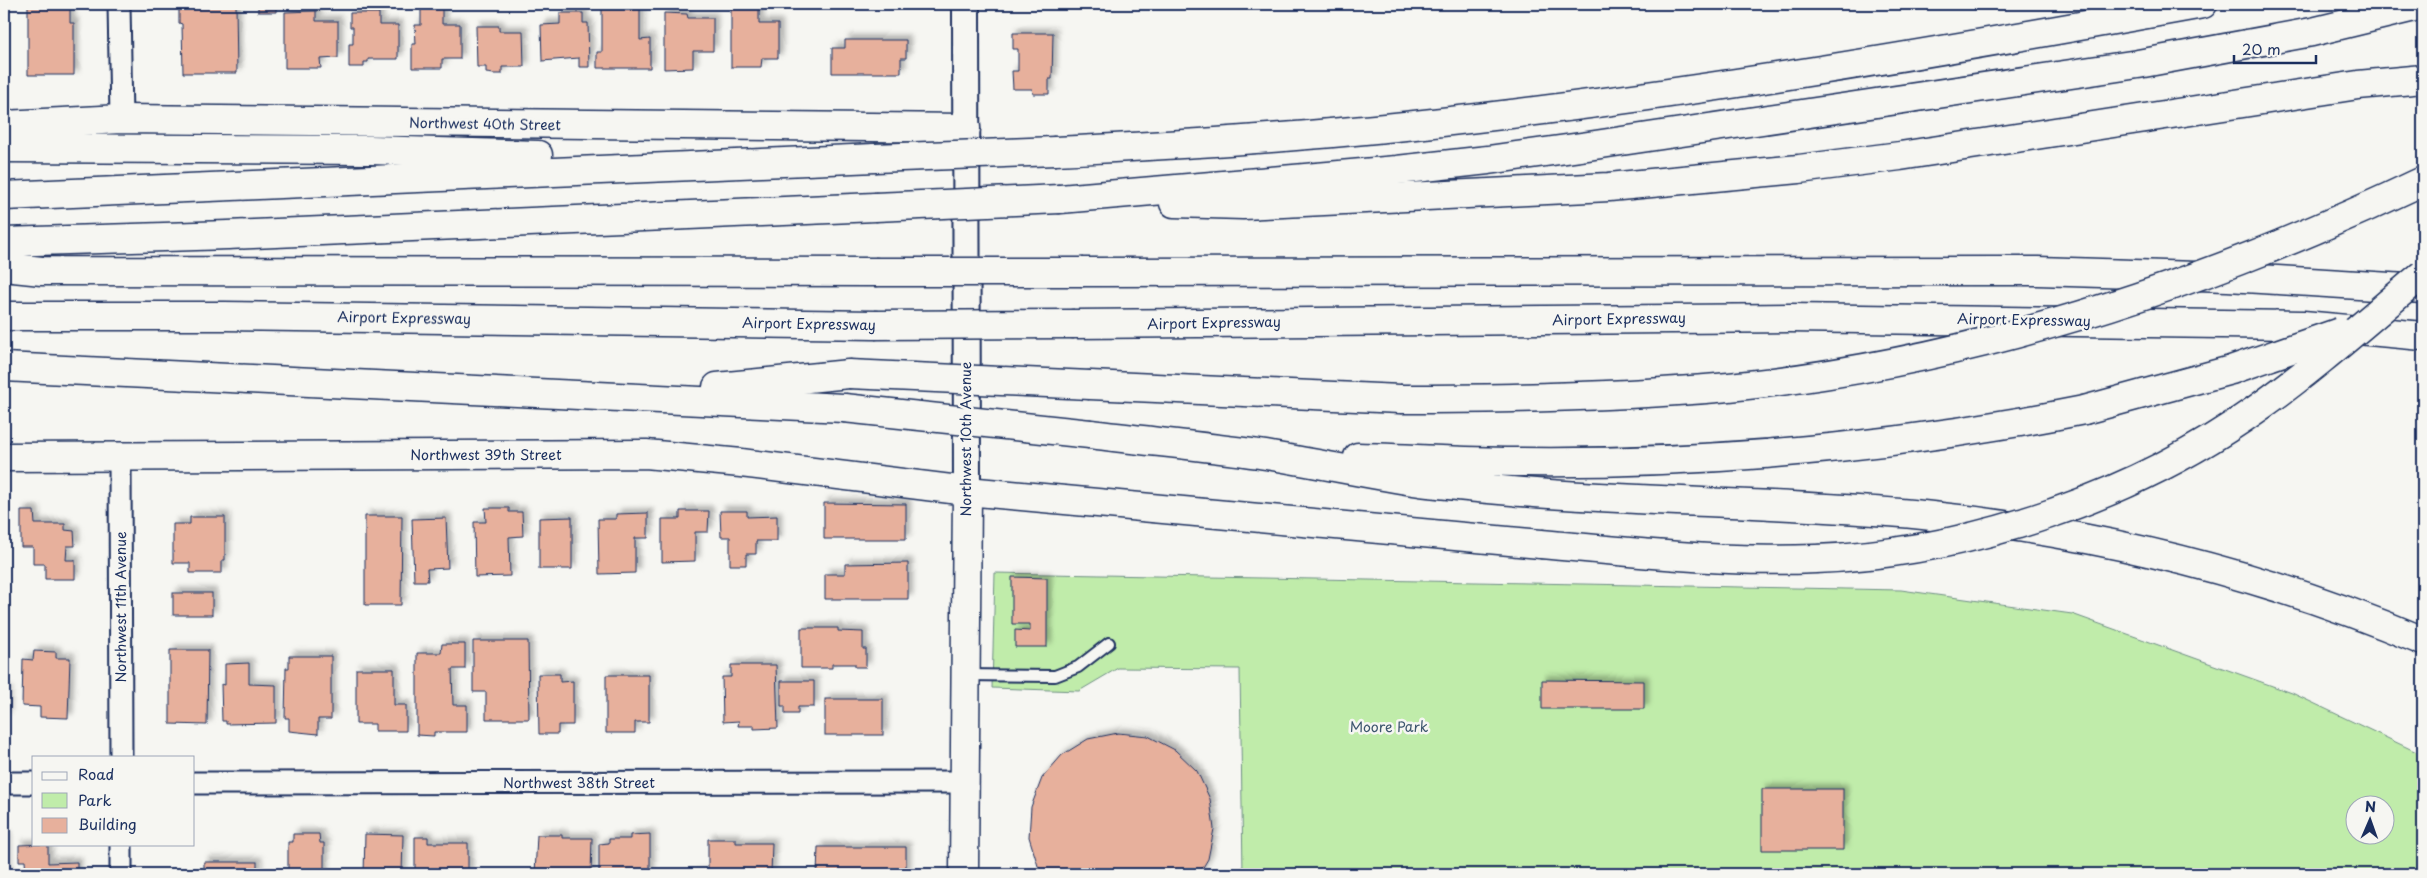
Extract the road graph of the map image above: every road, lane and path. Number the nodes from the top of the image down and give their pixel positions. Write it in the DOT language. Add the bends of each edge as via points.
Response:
graph roads {
  1 [pos="119,4"];
  2 [pos="966,4"];
  3 [pos="2204,4"];
  4 [pos="2423,5"];
  5 [pos="2423,79"];
  6 [pos="122,119"];
  7 [pos="4,125"];
  8 [pos="966,128"];
  9 [pos="4,148"];
  10 [pos="754,163"];
  11 [pos="2423,181"];
  12 [pos="4,196"];
  13 [pos="1060,199"];
  14 [pos="4,242"];
  15 [pos="4,267"];
  16 [pos="2423,274"];
  17 [pos="2423,289"];
  18 [pos="2423,300"];
  19 [pos="4,316"];
  20 [pos="2423,336"];
  21 [pos="4,367"];
  22 [pos="616,396"];
  23 [pos="1259,454"];
  24 [pos="4,457"];
  25 [pos="120,457"];
  26 [pos="967,491"];
  27 [pos="2423,641"];
  28 [pos="1109,643"];
  29 [pos="965,675"];
  30 [pos="121,756"];
  31 [pos="4,782"];
  32 [pos="964,782"];
  33 [pos="32,783"];
  34 [pos="195,783"];
  35 [pos="121,846"];
  36 [pos="121,874"];
  37 [pos="964,874"];
  1 -- 6 [label="street"];
  2 -- 8 [label="street, Northwest 10th Avenue"];
  3 -- 10 [label="main road, bridge" via="1931,53 1652,95 1441,122 1180,145"];
  4 -- 13 [label="main road" via="2312,32 2138,64 1588,146 1396,170"];
  5 -- 13 [label="main road" via="2358,85 1900,156 1609,187 1243,205"];
  6 -- 7 [label="main road, Northwest 40th Street"];
  6 -- 8 [label="main road, Northwest 40th Street"];
  8 -- 26 [label="street, Northwest 10th Avenue"];
  9 -- 10 [label="main road" via="370,150"];
  10 -- 12 [label="main road"];
  11 -- 22 [label="main road, bridge" via="2273,249 2180,283 2008,336 1822,374 1713,388 1567,397 1400,399 849,374"];
  13 -- 14 [label="main road, bridge"];
  15 -- 17 [label="main road, bridge" via="42,271 2038,271 2228,277"];
  16 -- 26 [label="main road, Northwest 39th Street, bridge" via="2257,409 2156,469 2055,512 1928,545 1818,559 1697,557"];
  18 -- 23 [label="main road, bridge" via="2279,355 2213,375 2084,410 1959,434 1694,459 1520,462"];
  19 -- 20 [label="main road, Airport Expressway, bridge" via="876,325 1790,318 2303,325"];
  21 -- 22 [label="main road"];
  22 -- 23 [label="main road, bridge" via="844,408"];
  23 -- 27 [label="main road" via="1422,482 1518,492 1863,510 2037,530 2110,543 2236,574 2303,595"];
  24 -- 25 [label="main road, Northwest 39th Street"];
  25 -- 26 [label="main road, Northwest 39th Street" via="646,454"];
  25 -- 30 [label="street, Northwest 11th Avenue"];
  26 -- 29 [label="main road, Northwest 10th Avenue"];
  28 -- 29 [label="lane" via="1078,667 1055,676"];
  29 -- 32 [label="main road, Northwest 10th Avenue"];
  31 -- 33 [label="street"];
  32 -- 34 [label="street, Northwest 38th Street"];
  32 -- 37 [label="main road, Northwest 10th Avenue"];
  35 -- 36 [label="street"];
}
